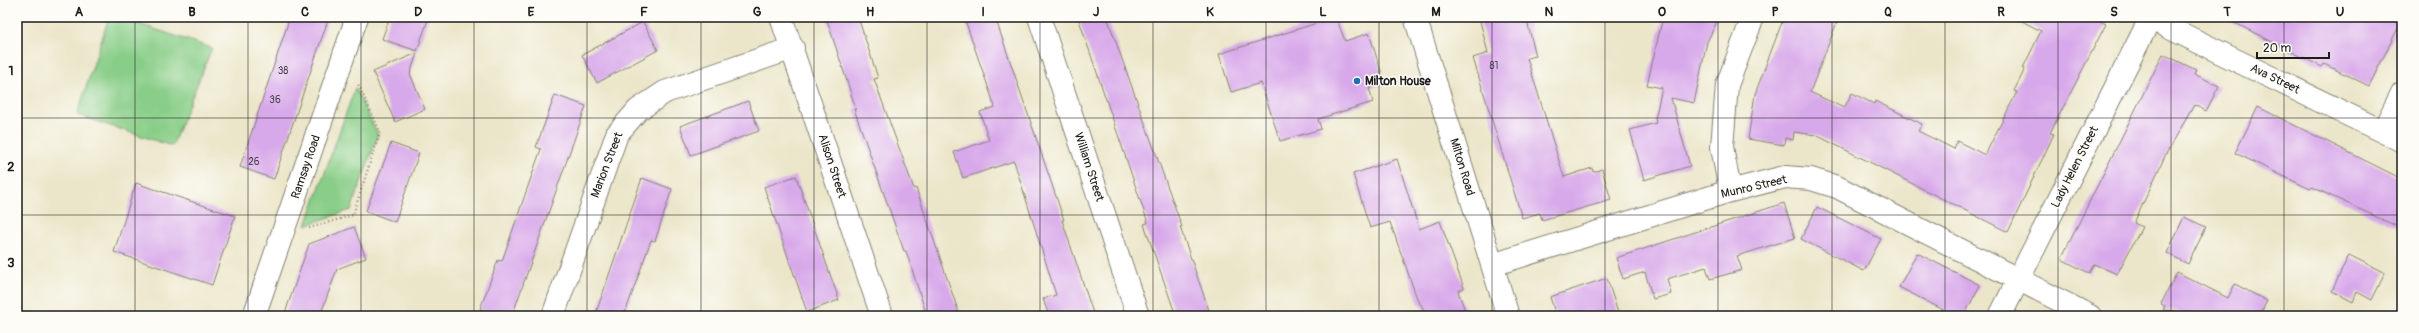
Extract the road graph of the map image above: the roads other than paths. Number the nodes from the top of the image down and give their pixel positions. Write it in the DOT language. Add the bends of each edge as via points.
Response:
graph roads {
  1 [pos="357,17"];
  2 [pos="782,17"];
  3 [pos="1039,17"];
  4 [pos="1416,17"];
  5 [pos="1753,17"];
  6 [pos="2149,17"];
  7 [pos="793,48"];
  8 [pos="2402,93"];
  9 [pos="2383,131"];
  10 [pos="2402,141"];
  11 [pos="1730,191"];
  12 [pos="1492,265"];
  13 [pos="2019,280"];
  14 [pos="254,316"];
  15 [pos="553,316"];
  16 [pos="882,316"];
  17 [pos="1138,316"];
  18 [pos="1508,316"];
  19 [pos="2000,316"];
  20 [pos="2090,316"];
  1 -- 14 [label="street, Ramsay Road"];
  2 -- 7 [label="street, Alison Street"];
  3 -- 17 [label="street, William Street"];
  4 -- 12 [label="street, Milton Road"];
  5 -- 11 [label="street" via="1727,85 1722,147"];
  6 -- 9 [label="street, Ava Street"];
  6 -- 13 [label="street, Lady Helen Street"];
  7 -- 15 [label="street, Marion Street" via="665,92 638,110 617,134"];
  7 -- 16 [label="street, Alison Street"];
  8 -- 9 [label="street"];
  9 -- 10 [label="street, Ava Street"];
  11 -- 12 [label="street, Munro Street"];
  11 -- 13 [label="street, Munro Street" via="1785,177 1811,178 1837,187"];
  12 -- 18 [label="street, Milton Road"];
  13 -- 19 [label="street, Lady Helen Street"];
  13 -- 20 [label="street, Munro Street"];
}
